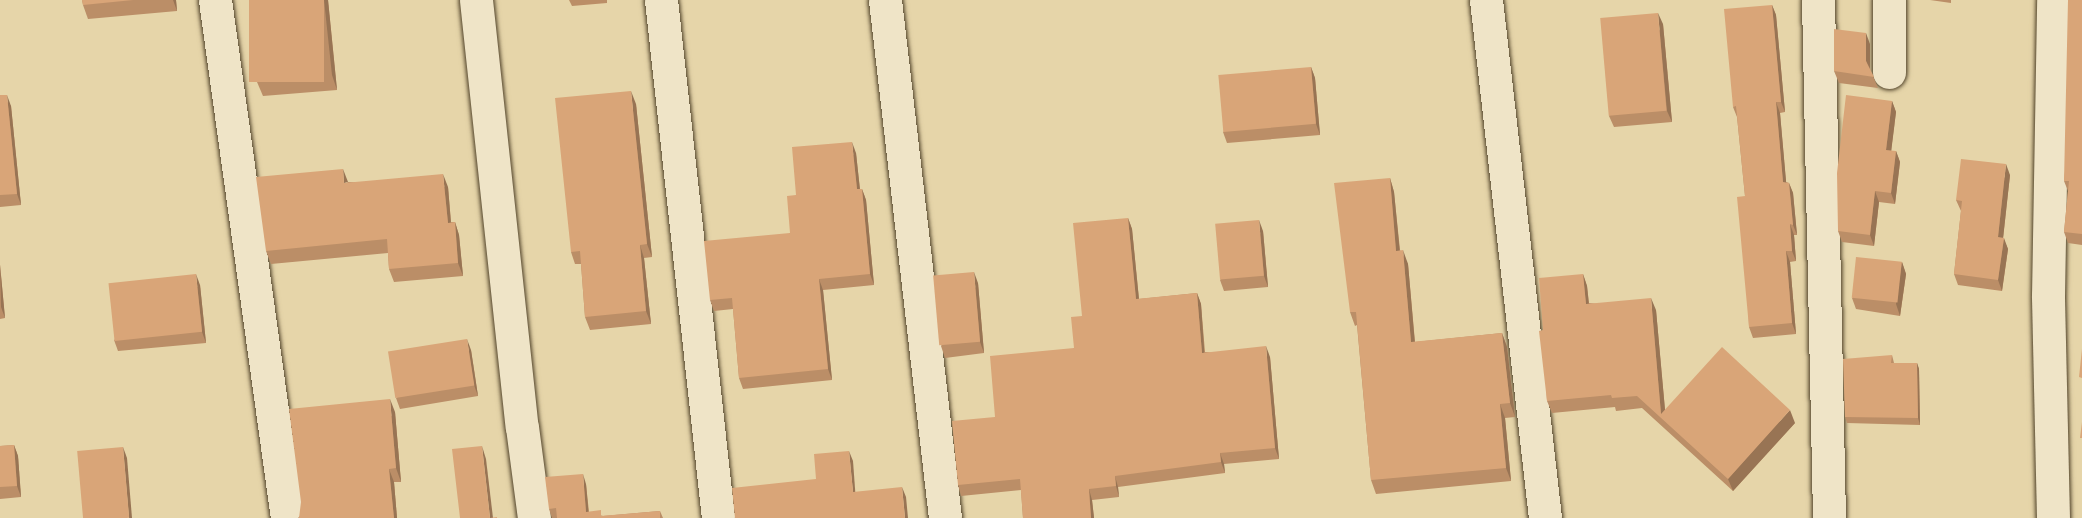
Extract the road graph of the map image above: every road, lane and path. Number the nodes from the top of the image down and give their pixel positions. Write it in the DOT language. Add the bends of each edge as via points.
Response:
graph roads {
  1 [pos="215,0"];
  2 [pos="476,0"];
  3 [pos="661,0"];
  4 [pos="885,0"];
  5 [pos="1486,0"];
  6 [pos="1818,0"];
  7 [pos="1889,0"];
  8 [pos="2053,0"];
  9 [pos="1888,72"];
  10 [pos="287,518"];
  11 [pos="534,518"];
  12 [pos="718,518"];
  13 [pos="945,518"];
  14 [pos="1545,518"];
  15 [pos="1829,518"];
  16 [pos="2053,518"];
  1 -- 10 [label="street"];
  2 -- 11 [label="street"];
  3 -- 12 [label="street"];
  4 -- 13 [label="street"];
  5 -- 14 [label="street"];
  6 -- 15 [label="street"];
  7 -- 9 [label="street"];
  8 -- 16 [label="street" via="2048,296"];
}
